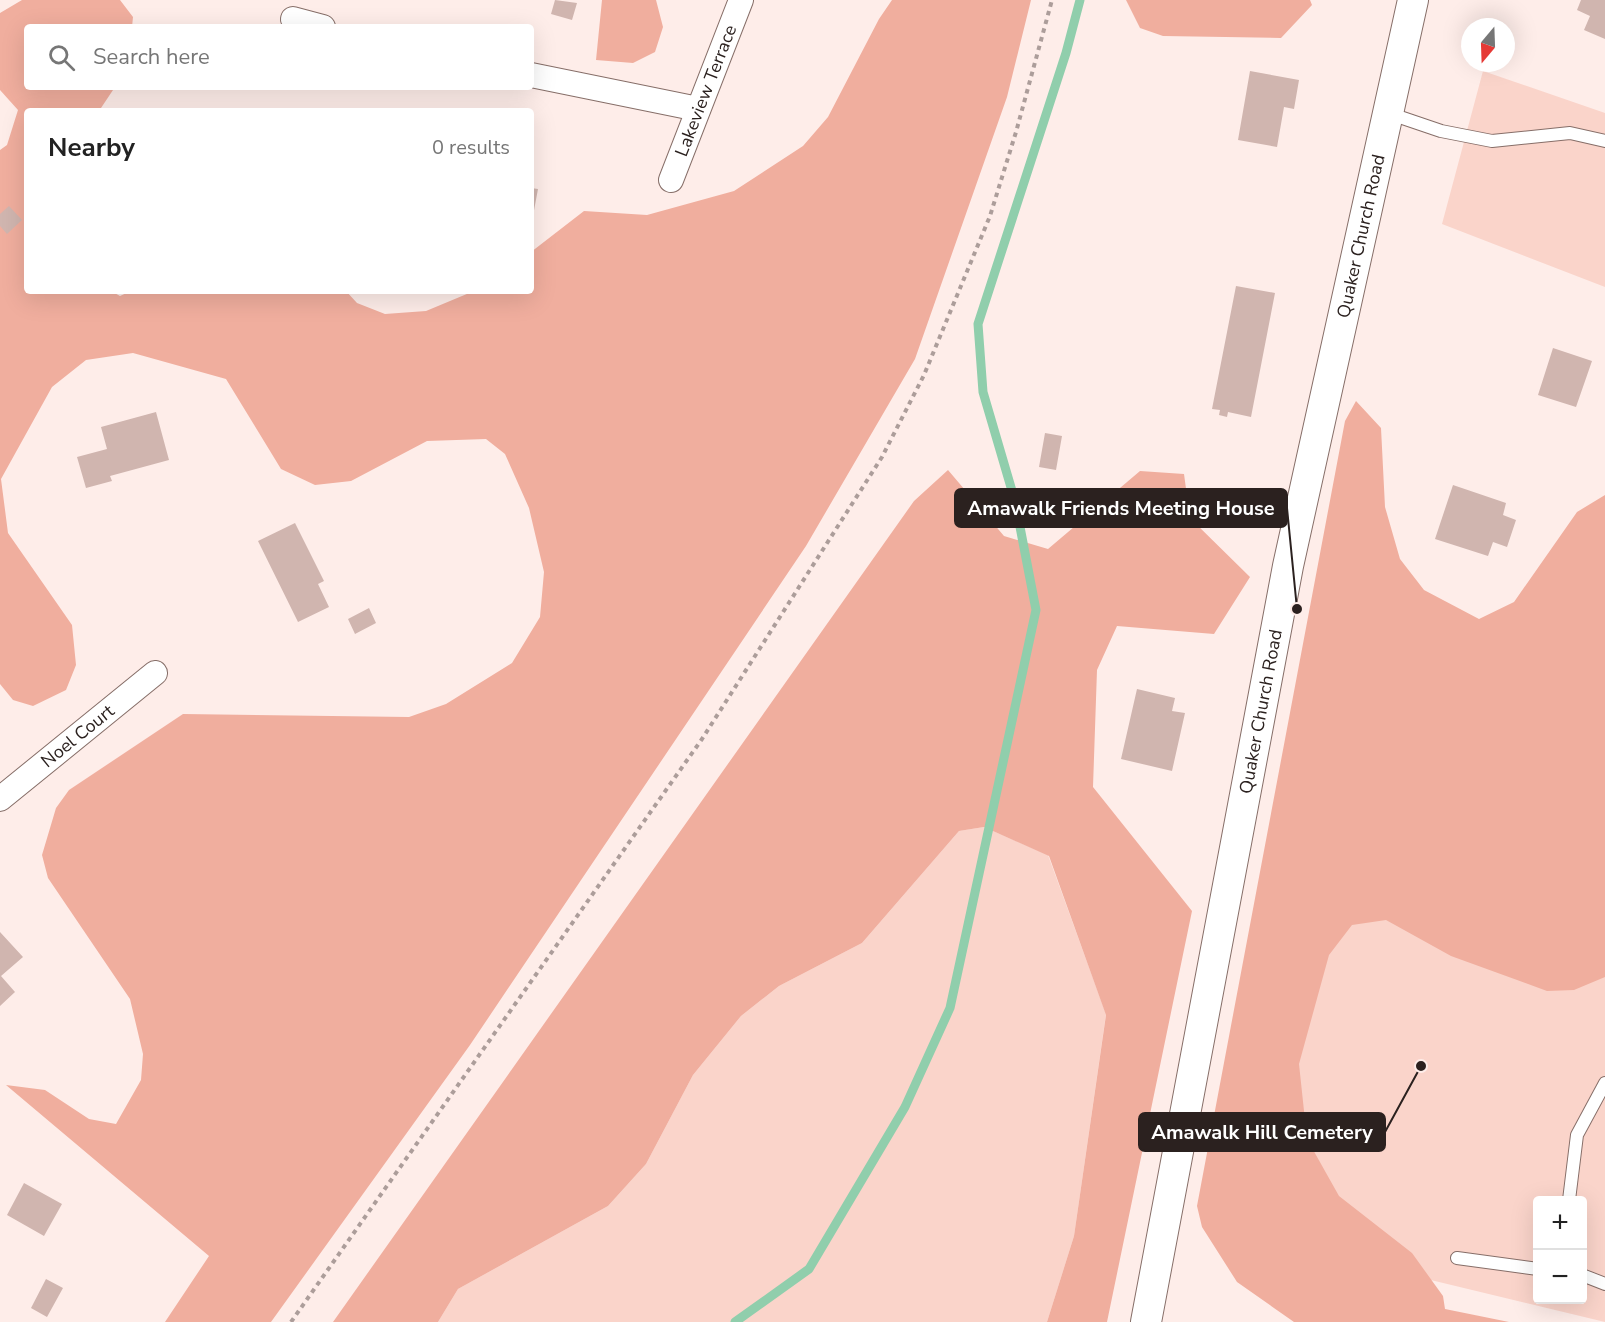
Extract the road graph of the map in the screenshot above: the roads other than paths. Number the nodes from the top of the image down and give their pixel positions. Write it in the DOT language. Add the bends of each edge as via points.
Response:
graph roads {
  1 [pos="741,0"];
  2 [pos="1413,0"];
  3 [pos="293,19"];
  4 [pos="312,24"];
  5 [pos="534,76"];
  6 [pos="698,109"];
  7 [pos="1388,113"];
  8 [pos="1605,141"];
  9 [pos="671,180"];
  10 [pos="155,673"];
  11 [pos="0,799"];
  12 [pos="1605,1083"];
  13 [pos="1569,1196"];
  14 [pos="1456,1258"];
  15 [pos="1533,1268"];
  16 [pos="1587,1277"];
  17 [pos="1605,1284"];
  18 [pos="1146,1322"];
  1 -- 6 [label="street, Lakeview Terrace"];
  2 -- 7 [label="street, Quaker Church Road"];
  3 -- 4 [label="street"];
  5 -- 6 [label="street"];
  6 -- 9 [label="street, Lakeview Terrace"];
  7 -- 8 [label="lane" via="1441,131 1492,141 1570,133"];
  7 -- 18 [label="street, Quaker Church Road" via="1288,566"];
  10 -- 11 [label="street, Noel Court"];
  12 -- 13 [label="lane" via="1577,1135"];
  14 -- 15 [label="lane"];
  16 -- 17 [label="lane"];
}
